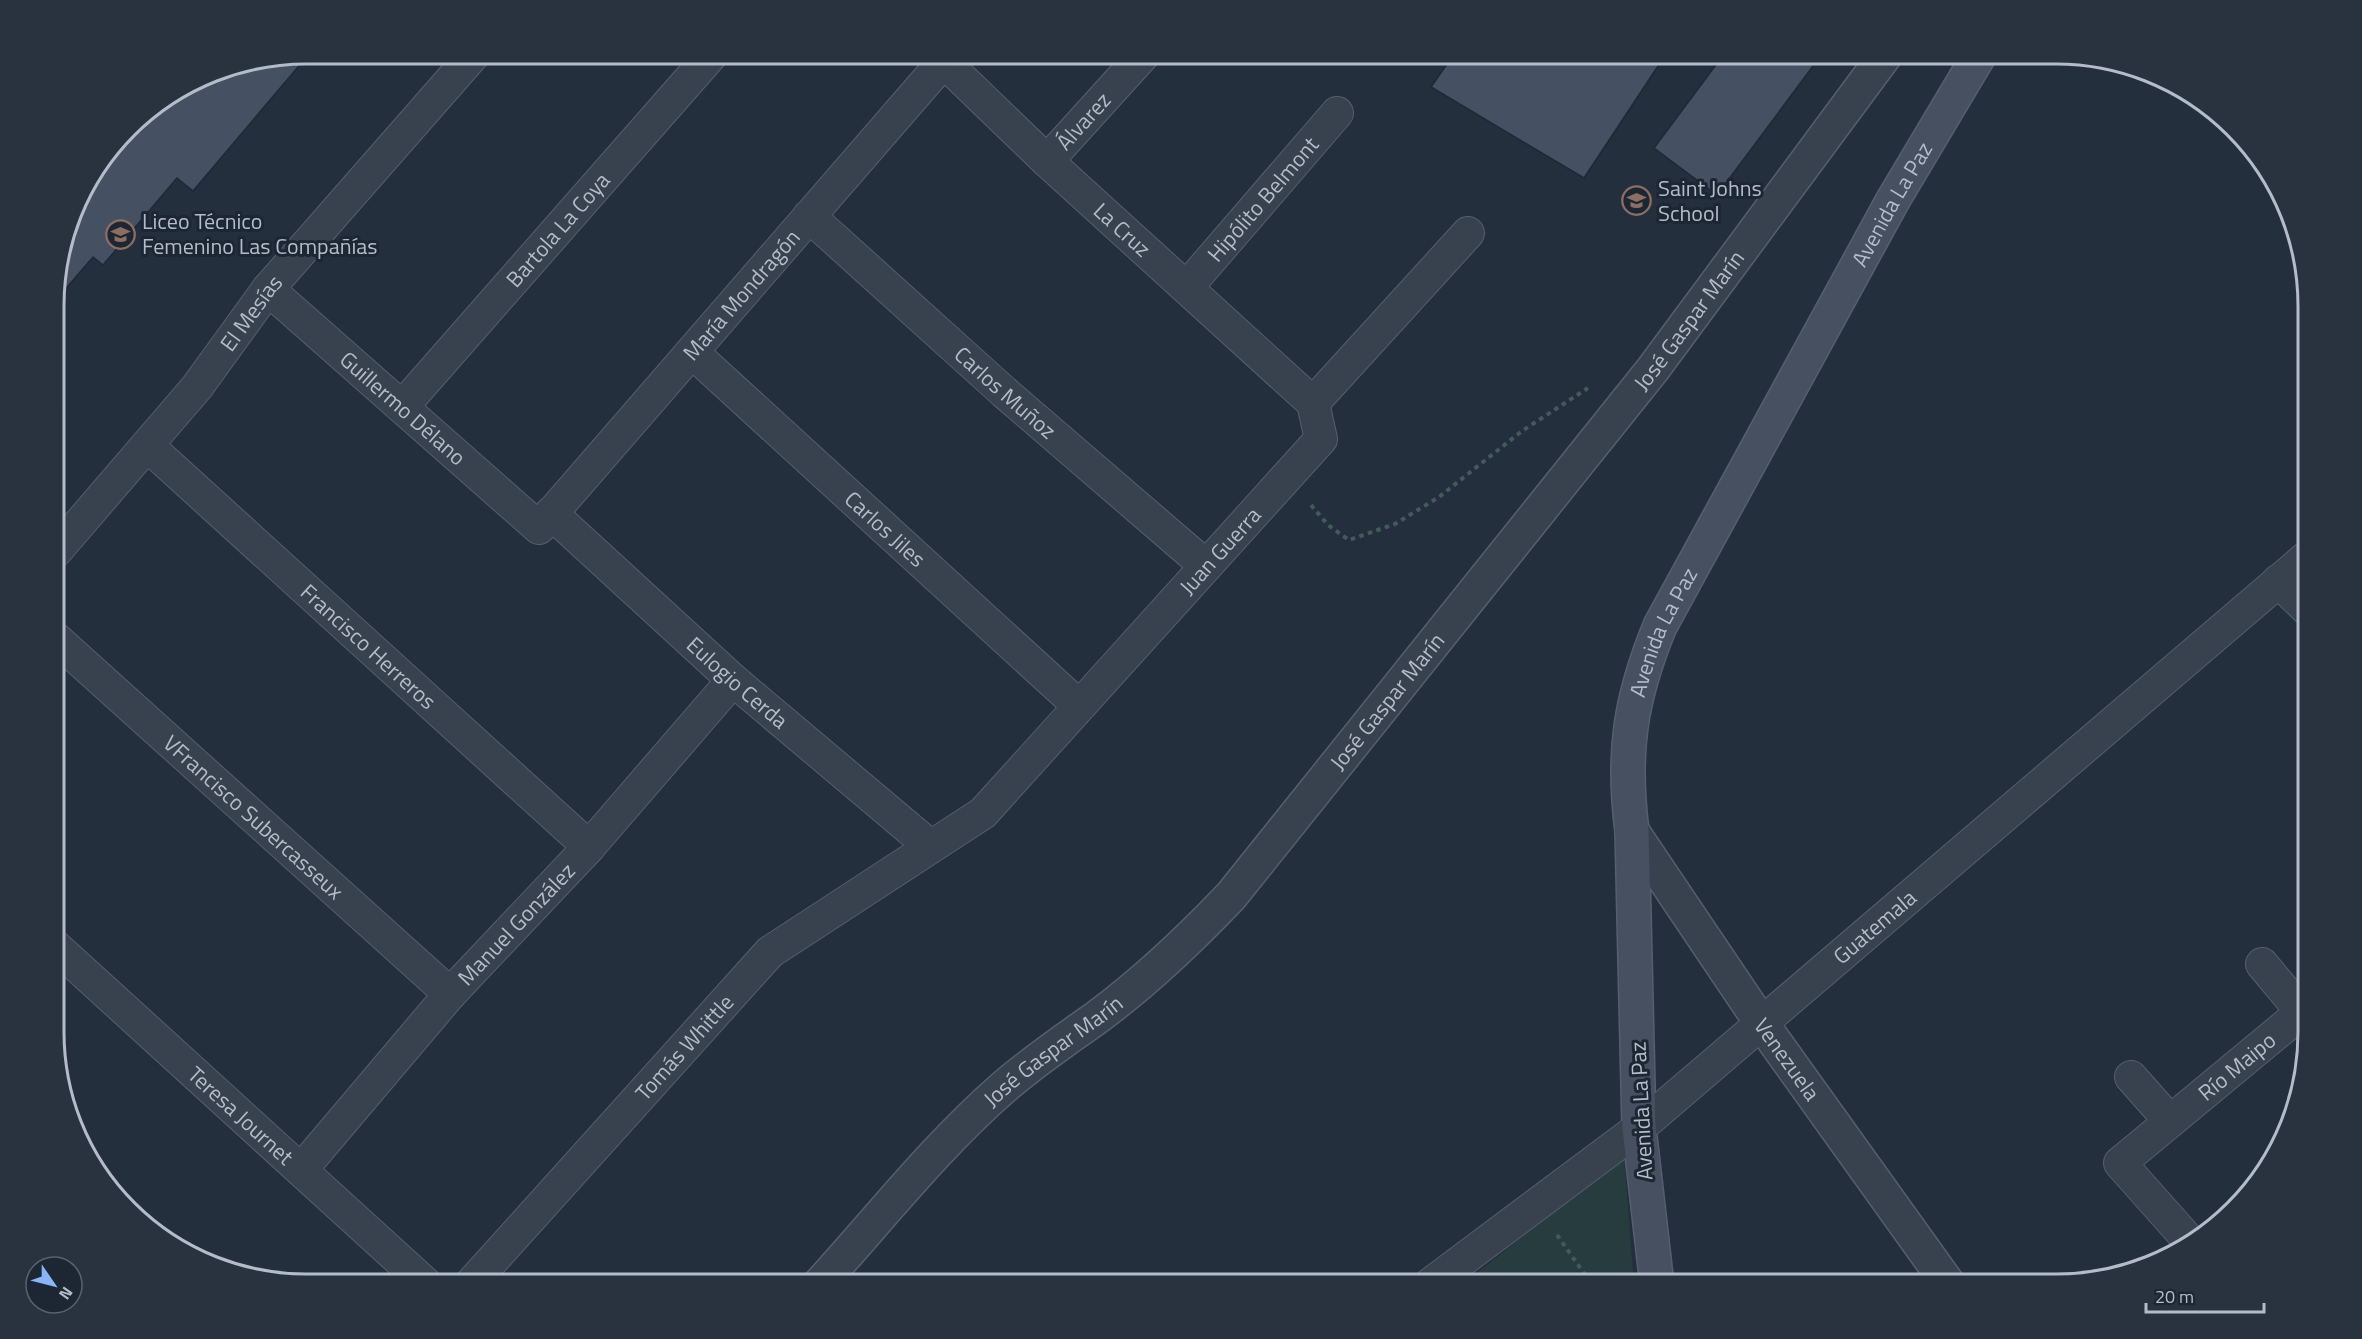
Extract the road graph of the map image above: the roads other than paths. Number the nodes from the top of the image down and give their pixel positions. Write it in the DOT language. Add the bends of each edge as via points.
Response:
graph roads {
  1 [pos="465,64"];
  2 [pos="703,64"];
  3 [pos="935,64"];
  4 [pos="946,64"];
  5 [pos="1135,64"];
  6 [pos="1879,64"];
  7 [pos="1974,64"];
  8 [pos="1337,113"];
  9 [pos="1047,161"];
  10 [pos="809,216"];
  11 [pos="1468,233"];
  12 [pos="1187,287"];
  13 [pos="268,289"];
  14 [pos="692,352"];
  15 [pos="1313,403"];
  16 [pos="402,407"];
  17 [pos="148,446"];
  18 [pos="545,521"];
  19 [pos="64,542"];
  20 [pos="2298,564"];
  21 [pos="1206,566"];
  22 [pos="2278,581"];
  23 [pos="2298,600"];
  24 [pos="64,646"];
  25 [pos="733,680"];
  26 [pos="1080,706"];
  27 [pos="1632,831"];
  28 [pos="930,846"];
  29 [pos="589,847"];
  30 [pos="64,954"];
  31 [pos="2262,964"];
  32 [pos="450,994"];
  33 [pos="2298,1003"];
  34 [pos="2298,1016"];
  35 [pos="1762,1024"];
  36 [pos="2131,1077"];
  37 [pos="2170,1121"];
  38 [pos="1639,1128"];
  39 [pos="301,1170"];
  40 [pos="2186,1237"];
  41 [pos="415,1274"];
  42 [pos="480,1274"];
  43 [pos="829,1274"];
  44 [pos="1445,1274"];
  45 [pos="1644,1274"];
  46 [pos="1942,1274"];
  1 -- 13 [label="street, El Mesías"];
  2 -- 16 [label="street, Bartola La Coya"];
  3 -- 10 [label="street, María Mondragón"];
  4 -- 9 [label="street, La Cruz"];
  5 -- 9 [label="street, Álvarez"];
  6 -- 43 [label="street, José Gaspar Marín" via="1653,369 1230,896 1148,976 1043,1054 968,1120"];
  7 -- 27 [label="main road, Avenida La Paz" via="1893,200 1660,626 1635,694 1629,730"];
  8 -- 12 [label="street, Hipólito Belmont"];
  9 -- 12 [label="street, La Cruz"];
  10 -- 14 [label="street, María Mondragón"];
  10 -- 21 [label="street, Carlos Muñoz" via="1004,392"];
  11 -- 15 [label="street"];
  12 -- 15 [label="street, La Cruz"];
  13 -- 16 [label="street, Guillermo Délano"];
  13 -- 17 [label="street, El Mesías" via="197,387"];
  14 -- 18 [label="street, María Mondragón"];
  14 -- 26 [label="street, Carlos Jiles"];
  15 -- 21 [label="street, Juan Guerra" via="1321,439"];
  16 -- 18 [label="street, Guillermo Délano"];
  17 -- 19 [label="street, El Mesías"];
  17 -- 29 [label="street, Francisco Herreros"];
  18 -- 25 [label="street, Eulogio Cerda"];
  20 -- 22 [label="street, Guatemala"];
  21 -- 26 [label="street, Juan Guerra"];
  22 -- 23 [label="street"];
  22 -- 35 [label="street, Guatemala"];
  24 -- 32 [label="street, VFrancisco Subercasseux"];
  25 -- 28 [label="street, Eulogio Cerda"];
  25 -- 29 [label="street, Manuel González"];
  26 -- 28 [label="street, Juan Guerra" via="983,813"];
  27 -- 35 [label="street, Venezuela"];
  27 -- 38 [label="main road, Avenida La Paz"];
  28 -- 42 [label="street, Tomás Whittle" via="770,952"];
  29 -- 32 [label="street, Manuel González"];
  30 -- 39 [label="street, Teresa Journet"];
  31 -- 33 [label="street, Río Maipo"];
  32 -- 39 [label="street, Manuel González"];
  34 -- 37 [label="street, Río Maipo"];
  35 -- 38 [label="street, Guatemala"];
  35 -- 46 [label="street, Venezuela"];
  36 -- 37 [label="street"];
  37 -- 40 [label="street, Río Maipo" via="2120,1163"];
  38 -- 44 [label="street, Guatemala"];
  38 -- 45 [label="main road, Avenida La Paz"];
  39 -- 41 [label="street, Teresa Journet"];
}
